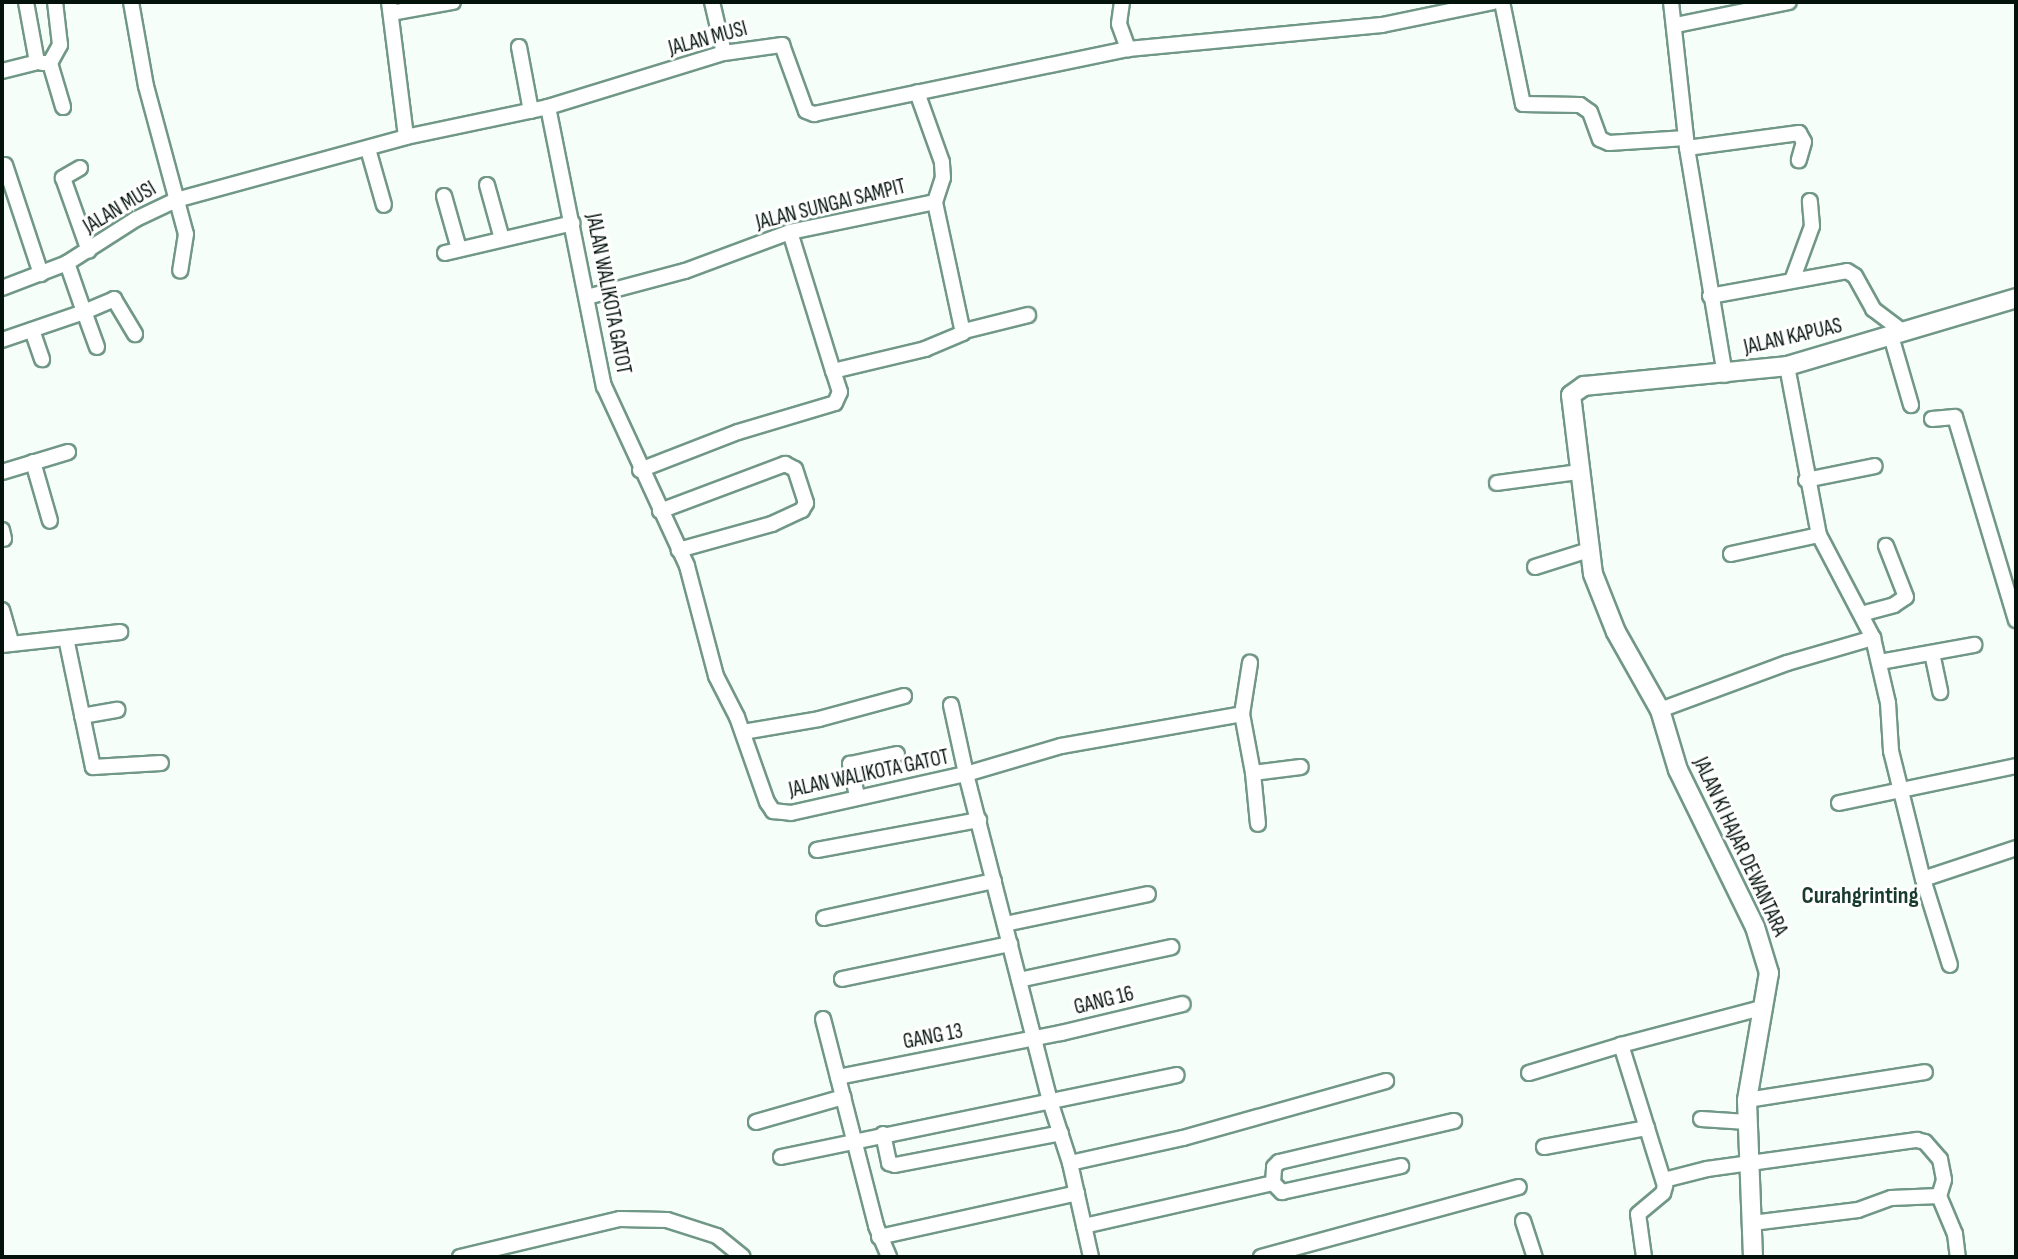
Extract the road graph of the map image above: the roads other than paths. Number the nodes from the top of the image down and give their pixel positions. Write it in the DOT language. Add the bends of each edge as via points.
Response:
graph roads {
  1 [pos="26,2"];
  2 [pos="55,2"];
  3 [pos="131,2"];
  4 [pos="453,2"];
  5 [pos="712,2"];
  6 [pos="1122,2"];
  7 [pos="1493,2"];
  8 [pos="1502,2"];
  9 [pos="1671,2"];
  10 [pos="1789,2"];
  11 [pos="390,7"];
  12 [pos="1676,25"];
  13 [pos="519,47"];
  14 [pos="1128,49"];
  15 [pos="724,53"];
  16 [pos="43,63"];
  17 [pos="2,71"];
  18 [pos="917,92"];
  19 [pos="63,107"];
  20 [pos="548,107"];
  21 [pos="531,111"];
  22 [pos="406,137"];
  23 [pos="1687,143"];
  24 [pos="368,149"];
  25 [pos="1799,160"];
  26 [pos="5,165"];
  27 [pos="80,168"];
  28 [pos="487,185"];
  29 [pos="444,196"];
  30 [pos="176,200"];
  31 [pos="1810,201"];
  32 [pos="935,202"];
  33 [pos="384,205"];
  34 [pos="573,223"];
  35 [pos="790,232"];
  36 [pos="502,239"];
  37 [pos="89,251"];
  38 [pos="66,263"];
  39 [pos="180,271"];
  40 [pos="41,274"];
  41 [pos="1793,278"];
  42 [pos="2,288"];
  43 [pos="1710,296"];
  44 [pos="587,297"];
  45 [pos="2016,298"];
  46 [pos="84,312"];
  47 [pos="1028,315"];
  48 [pos="32,330"];
  49 [pos="1895,330"];
  50 [pos="964,331"];
  51 [pos="135,334"];
  52 [pos="2,340"];
  53 [pos="97,346"];
  54 [pos="42,359"];
  55 [pos="1787,366"];
  56 [pos="1724,370"];
  57 [pos="833,371"];
  58 [pos="1574,389"];
  59 [pos="1911,405"];
  60 [pos="1932,419"];
  61 [pos="68,452"];
  62 [pos="33,463"];
  63 [pos="1875,467"];
  64 [pos="640,470"];
  65 [pos="2,472"];
  66 [pos="1578,472"];
  67 [pos="1806,480"];
  68 [pos="1497,483"];
  69 [pos="660,511"];
  70 [pos="50,521"];
  71 [pos="1819,535"];
  72 [pos="1886,546"];
  73 [pos="679,550"];
  74 [pos="1589,550"];
  75 [pos="1731,554"];
  76 [pos="1535,568"];
  77 [pos="2,610"];
  78 [pos="1861,614"];
  79 [pos="2016,620"];
  80 [pos="120,632"];
  81 [pos="66,638"];
  82 [pos="1873,638"];
  83 [pos="7,645"];
  84 [pos="1974,645"];
  85 [pos="1932,653"];
  86 [pos="1880,662"];
  87 [pos="1250,663"];
  88 [pos="1940,692"];
  89 [pos="904,696"];
  90 [pos="951,705"];
  91 [pos="117,710"];
  92 [pos="1660,710"];
  93 [pos="1242,713"];
  94 [pos="82,716"];
  95 [pos="743,732"];
  96 [pos="897,754"];
  97 [pos="161,763"];
  98 [pos="1301,766"];
  99 [pos="2016,766"];
  100 [pos="1253,773"];
  101 [pos="967,774"];
  102 [pos="1900,787"];
  103 [pos="857,796"];
  104 [pos="1839,803"];
  105 [pos="979,820"];
  106 [pos="1258,824"];
  107 [pos="2016,848"];
  108 [pos="817,850"];
  109 [pos="1923,879"];
  110 [pos="994,881"];
  111 [pos="1148,894"];
  112 [pos="824,918"];
  113 [pos="1005,924"];
  114 [pos="1010,944"];
  115 [pos="1171,947"];
  116 [pos="1950,965"];
  117 [pos="842,979"];
  118 [pos="1018,980"];
  119 [pos="1183,1003"];
  120 [pos="1765,1007"];
  121 [pos="823,1019"];
  122 [pos="1035,1038"];
  123 [pos="1622,1045"];
  124 [pos="1925,1072"];
  125 [pos="1529,1073"];
  126 [pos="1177,1075"];
  127 [pos="838,1077"];
  128 [pos="1386,1081"];
  129 [pos="843,1097"];
  130 [pos="1049,1098"];
  131 [pos="1747,1100"];
  132 [pos="1701,1119"];
  133 [pos="1454,1121"];
  134 [pos="756,1122"];
  135 [pos="1746,1122"];
  136 [pos="1647,1128"];
  137 [pos="1061,1133"];
  138 [pos="883,1135"];
  139 [pos="855,1142"];
  140 [pos="1544,1147"];
  141 [pos="781,1157"];
  142 [pos="1070,1163"];
  143 [pos="1747,1165"];
  144 [pos="1401,1166"];
  145 [pos="1664,1180"];
  146 [pos="1273,1183"];
  147 [pos="1519,1187"];
  148 [pos="1077,1193"];
  149 [pos="1939,1196"];
  150 [pos="1523,1221"];
  151 [pos="1752,1223"];
  152 [pos="1084,1226"];
  153 [pos="880,1237"];
  154 [pos="1643,1255"];
  155 [pos="460,1257"];
  156 [pos="743,1257"];
  157 [pos="889,1257"];
  158 [pos="1091,1257"];
  159 [pos="1261,1257"];
  160 [pos="1535,1257"];
  161 [pos="1628,1257"];
  162 [pos="1753,1257"];
  163 [pos="1958,1257"];
  1 -- 16 [label="street"];
  2 -- 16 [label="street" via="60,46"];
  3 -- 30 [label="street" via="146,86"];
  4 -- 11 [label="street"];
  5 -- 15 [label="street"];
  6 -- 14 [label="street" via="1119,24"];
  7 -- 14 [label="street, JALAN MUSI" via="1382,25"];
  8 -- 23 [label="street" via="1523,104 1580,105 1590,112 1600,139 1609,143"];
  9 -- 12 [label="street"];
  10 -- 12 [label="street"];
  11 -- 22 [label="street"];
  12 -- 23 [label="street"];
  13 -- 21 [label="street"];
  14 -- 18 [label="street, JALAN MUSI"];
  15 -- 18 [label="street, JALAN MUSI" via="782,45 806,111 814,114"];
  15 -- 20 [label="street, JALAN MUSI"];
  16 -- 17 [label="street"];
  16 -- 19 [label="street"];
  18 -- 32 [label="street, JALAN SUNGAI SAMPIT" via="942,162 943,178"];
  20 -- 21 [label="street, JALAN MUSI"];
  20 -- 34 [label="street, JALAN WALIKOTA GATOT"];
  21 -- 22 [label="street, JALAN MUSI"];
  22 -- 24 [label="street, JALAN MUSI"];
  23 -- 25 [label="street" via="1799,134 1804,142"];
  23 -- 43 [label="street"];
  24 -- 30 [label="street, JALAN MUSI"];
  24 -- 33 [label="street"];
  26 -- 40 [label="street"];
  27 -- 37 [label="street" via="63,178"];
  28 -- 36 [label="street"];
  29 -- 36 [label="street" via="452,251"];
  30 -- 37 [label="street, JALAN MUSI" via="136,219"];
  30 -- 39 [label="street" via="186,234"];
  31 -- 41 [label="street" via="1812,226"];
  32 -- 35 [label="street, JALAN SUNGAI SAMPIT"];
  32 -- 50 [label="street"];
  34 -- 36 [label="street"];
  34 -- 44 [label="street, JALAN WALIKOTA GATOT"];
  35 -- 44 [label="street, JALAN SUNGAI SAMPIT" via="685,271"];
  35 -- 57 [label="street"];
  37 -- 38 [label="street, JALAN MUSI"];
  38 -- 40 [label="street, JALAN MUSI"];
  38 -- 46 [label="street"];
  40 -- 42 [label="street, JALAN MUSI"];
  41 -- 43 [label="street"];
  41 -- 49 [label="street" via="1847,271 1873,309"];
  43 -- 56 [label="street"];
  44 -- 64 [label="street, JALAN WALIKOTA GATOT" via="604,386"];
  45 -- 49 [label="main road, JALAN KAPUAS"];
  46 -- 48 [label="street"];
  46 -- 51 [label="street" via="118,300"];
  46 -- 53 [label="street"];
  47 -- 50 [label="street"];
  48 -- 52 [label="street"];
  48 -- 54 [label="street"];
  49 -- 55 [label="main road, JALAN KAPUAS"];
  49 -- 59 [label="street"];
  50 -- 57 [label="street" via="925,349"];
  55 -- 56 [label="main road, JALAN KAPUAS"];
  55 -- 67 [label="street"];
  56 -- 58 [label="main road, JALAN KAPUAS"];
  57 -- 64 [label="street" via="840,392 835,403 738,432"];
  58 -- 66 [label="main road, JALAN KI HAJAR DEWANTARA" via="1571,403"];
  60 -- 79 [label="street" via="1955,416"];
  61 -- 62 [label="street"];
  62 -- 65 [label="street"];
  62 -- 70 [label="street"];
  63 -- 67 [label="street"];
  64 -- 69 [label="street, JALAN WALIKOTA GATOT"];
  66 -- 68 [label="street"];
  66 -- 74 [label="main road, JALAN KI HAJAR DEWANTARA"];
  67 -- 71 [label="street"];
  69 -- 73 [label="street, JALAN WALIKOTA GATOT"];
  69 -- 73 [label="street" via="785,464 795,469 806,503 802,510 772,524"];
  71 -- 75 [label="street"];
  71 -- 78 [label="street"];
  72 -- 78 [label="street" via="1906,597 1894,606"];
  73 -- 95 [label="street, JALAN WALIKOTA GATOT" via="695,587 716,676"];
  74 -- 76 [label="street"];
  74 -- 92 [label="main road, JALAN KI HAJAR DEWANTARA" via="1593,574 1616,632"];
  77 -- 83 [label="street"];
  78 -- 82 [label="street"];
  80 -- 81 [label="street"];
  81 -- 83 [label="street"];
  81 -- 94 [label="street"];
  82 -- 86 [label="street"];
  82 -- 92 [label="street" via="1787,663"];
  84 -- 85 [label="street"];
  85 -- 86 [label="street"];
  85 -- 88 [label="street"];
  86 -- 102 [label="street"];
  87 -- 93 [label="street"];
  89 -- 95 [label="street" via="819,719"];
  90 -- 101 [label="street"];
  91 -- 94 [label="street"];
  92 -- 120 [label="main road, JALAN KI HAJAR DEWANTARA" via="1687,792 1760,939 1769,972"];
  93 -- 100 [label="street"];
  93 -- 101 [label="street" via="1061,746"];
  94 -- 97 [label="street" via="90,763 97,769"];
  95 -- 103 [label="street, JALAN WALIKOTA GATOT" via="774,811 791,813"];
  96 -- 103 [label="street" via="850,764"];
  98 -- 100 [label="street"];
  99 -- 102 [label="street"];
  100 -- 106 [label="street"];
  101 -- 103 [label="street, JALAN WALIKOTA GATOT"];
  101 -- 105 [label="street, JALAN WALIKOTA GATOT"];
  102 -- 104 [label="street"];
  102 -- 109 [label="street"];
  105 -- 108 [label="street"];
  105 -- 110 [label="street, JALAN WALIKOTA GATOT"];
  107 -- 109 [label="street"];
  109 -- 116 [label="street"];
  110 -- 112 [label="street"];
  110 -- 113 [label="street, JALAN WALIKOTA GATOT"];
  111 -- 113 [label="street"];
  113 -- 114 [label="street, JALAN WALIKOTA GATOT"];
  114 -- 117 [label="street"];
  114 -- 118 [label="street, JALAN WALIKOTA GATOT"];
  115 -- 118 [label="street"];
  118 -- 122 [label="street, JALAN WALIKOTA GATOT"];
  119 -- 122 [label="street, GANG 16"];
  120 -- 123 [label="street"];
  120 -- 131 [label="main road, JALAN KI HAJAR DEWANTARA"];
  121 -- 127 [label="street"];
  122 -- 127 [label="street, GANG 13"];
  122 -- 130 [label="street, JALAN WALIKOTA GATOT"];
  123 -- 125 [label="street"];
  123 -- 136 [label="street"];
  124 -- 131 [label="street"];
  126 -- 130 [label="street"];
  127 -- 129 [label="street"];
  128 -- 142 [label="street" via="1183,1138"];
  129 -- 134 [label="street"];
  129 -- 139 [label="street"];
  130 -- 137 [label="street, JALAN WALIKOTA GATOT"];
  130 -- 138 [label="street"];
  131 -- 135 [label="main road, JALAN KI HAJAR DEWANTARA"];
  132 -- 135 [label="street"];
  133 -- 146 [label="street" via="1279,1162"];
  135 -- 143 [label="main road, JALAN KI HAJAR DEWANTARA"];
  136 -- 140 [label="street"];
  136 -- 145 [label="street"];
  137 -- 138 [label="street" via="895,1165 889,1164"];
  137 -- 142 [label="street, JALAN WALIKOTA GATOT"];
  138 -- 139 [label="street"];
  139 -- 141 [label="street"];
  139 -- 153 [label="street"];
  142 -- 148 [label="street, JALAN WALIKOTA GATOT"];
  143 -- 145 [label="street"];
  143 -- 149 [label="street" via="1917,1140 1925,1142 1940,1159 1944,1180"];
  143 -- 151 [label="main road, JALAN KI HAJAR DEWANTARA"];
  144 -- 146 [label="street" via="1282,1192"];
  145 -- 154 [label="street" via="1664,1193 1638,1214"];
  146 -- 152 [label="street"];
  147 -- 159 [label="street"];
  148 -- 152 [label="street, JALAN WALIKOTA GATOT"];
  148 -- 153 [label="street"];
  149 -- 151 [label="street" via="1891,1198 1858,1210"];
  149 -- 163 [label="street" via="1955,1234"];
  150 -- 160 [label="street"];
  151 -- 162 [label="main road, JALAN KI HAJAR DEWANTARA"];
  152 -- 158 [label="street, JALAN WALIKOTA GATOT"];
  153 -- 157 [label="street"];
  154 -- 161 [label="street"];
  155 -- 156 [label="street" via="620,1219 667,1220 717,1236"];
}
